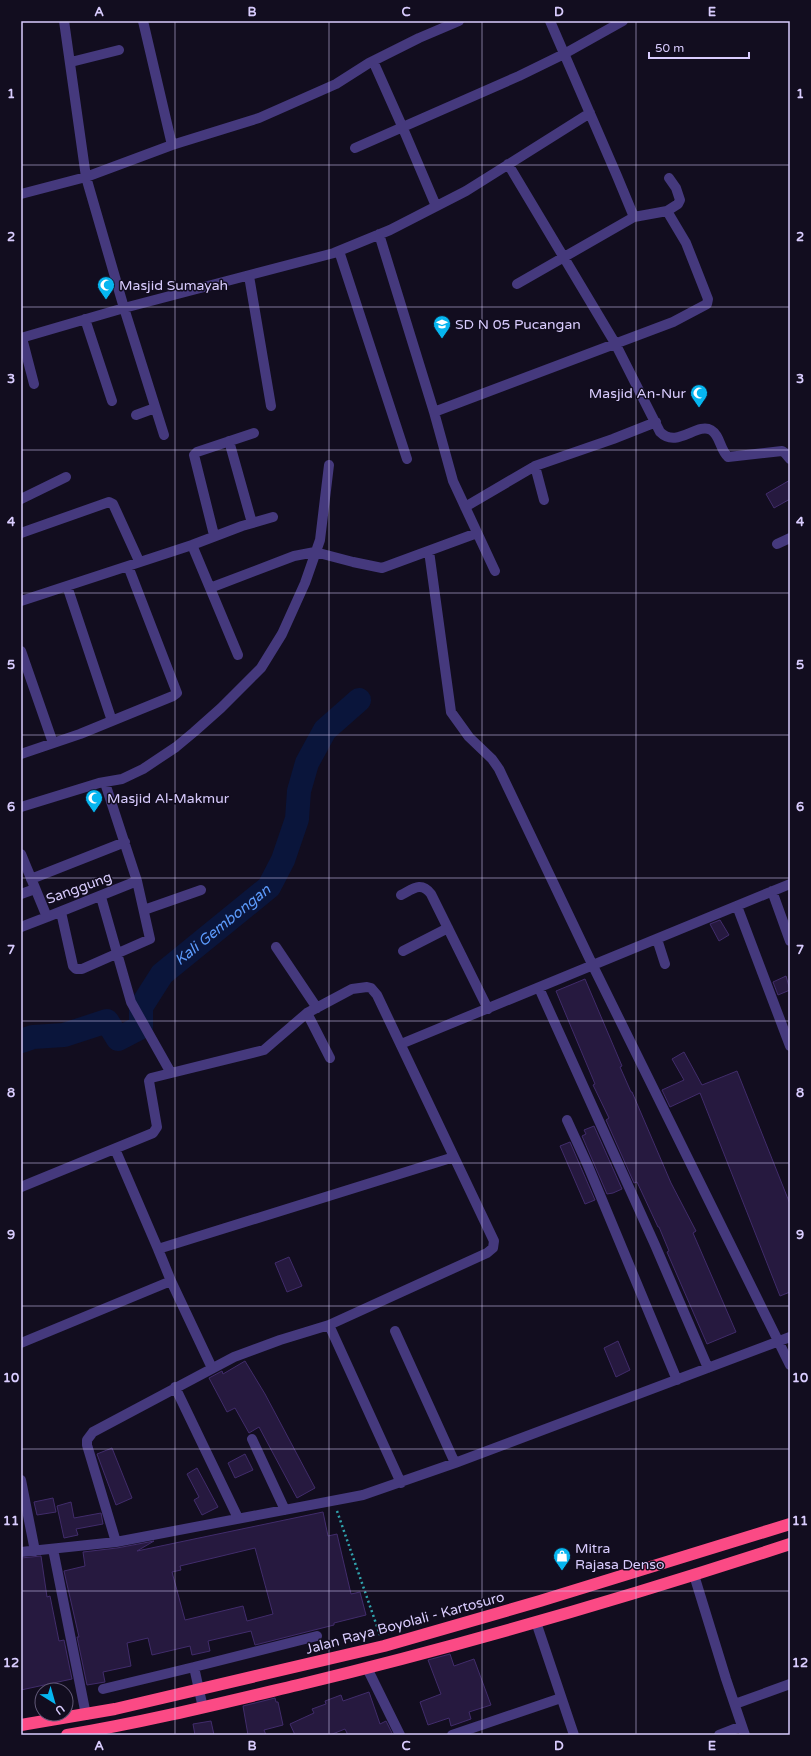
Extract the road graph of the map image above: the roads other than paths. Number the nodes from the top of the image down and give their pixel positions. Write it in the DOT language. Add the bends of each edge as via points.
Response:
graph roads {
  1 [pos="64,21"];
  2 [pos="143,21"];
  3 [pos="459,21"];
  4 [pos="550,21"];
  5 [pos="623,21"];
  6 [pos="119,50"];
  7 [pos="564,54"];
  8 [pos="372,61"];
  9 [pos="71,62"];
  10 [pos="590,114"];
  11 [pos="402,126"];
  12 [pos="172,145"];
  13 [pos="355,148"];
  14 [pos="508,164"];
  15 [pos="86,177"];
  16 [pos="669,178"];
  17 [pos="21,194"];
  18 [pos="436,206"];
  19 [pos="667,211"];
  20 [pos="634,217"];
  21 [pos="379,234"];
  22 [pos="336,252"];
  23 [pos="565,258"];
  24 [pos="249,276"];
  25 [pos="517,284"];
  26 [pos="124,308"];
  27 [pos="85,319"];
  28 [pos="21,338"];
  29 [pos="615,343"];
  30 [pos="34,384"];
  31 [pos="112,401"];
  32 [pos="271,406"];
  33 [pos="155,408"];
  34 [pos="434,412"];
  35 [pos="136,415"];
  36 [pos="656,422"];
  37 [pos="254,433"];
  38 [pos="164,435"];
  39 [pos="229,442"];
  40 [pos="407,459"];
  41 [pos="790,459"];
  42 [pos="329,465"];
  43 [pos="535,466"];
  44 [pos="66,477"];
  45 [pos="21,499"];
  46 [pos="544,500"];
  47 [pos="464,507"];
  48 [pos="273,517"];
  49 [pos="252,523"];
  50 [pos="21,533"];
  51 [pos="477,533"];
  52 [pos="214,535"];
  53 [pos="790,538"];
  54 [pos="192,544"];
  55 [pos="777,544"];
  56 [pos="429,551"];
  57 [pos="315,552"];
  58 [pos="139,561"];
  59 [pos="128,566"];
  60 [pos="495,571"];
  61 [pos="67,586"];
  62 [pos="210,588"];
  63 [pos="21,601"];
  64 [pos="21,651"];
  65 [pos="238,655"];
  66 [pos="112,721"];
  67 [pos="53,743"];
  68 [pos="21,754"];
  69 [pos="105,783"];
  70 [pos="21,807"];
  71 [pos="125,842"];
  72 [pos="21,854"];
  73 [pos="30,879"];
  74 [pos="137,881"];
  75 [pos="790,884"];
  76 [pos="35,889"];
  77 [pos="201,890"];
  78 [pos="772,891"];
  79 [pos="21,894"];
  80 [pos="401,895"];
  81 [pos="101,897"];
  82 [pos="737,906"];
  83 [pos="144,910"];
  84 [pos="61,912"];
  85 [pos="47,917"];
  86 [pos="21,927"];
  87 [pos="448,928"];
  88 [pos="656,939"];
  89 [pos="790,941"];
  90 [pos="276,947"];
  91 [pos="403,951"];
  92 [pos="118,954"];
  93 [pos="665,964"];
  94 [pos="593,966"];
  95 [pos="539,988"];
  96 [pos="318,1008"];
  97 [pos="488,1009"];
  98 [pos="307,1013"];
  99 [pos="401,1044"];
  100 [pos="790,1046"];
  101 [pos="330,1058"];
  102 [pos="171,1073"];
  103 [pos="567,1120"];
  104 [pos="115,1149"];
  105 [pos="454,1157"];
  106 [pos="21,1187"];
  107 [pos="158,1250"];
  108 [pos="171,1281"];
  109 [pos="329,1326"];
  110 [pos="396,1332"];
  111 [pos="790,1337"];
  112 [pos="779,1342"];
  113 [pos="21,1344"];
  114 [pos="790,1366"];
  115 [pos="212,1368"];
  116 [pos="708,1368"];
  117 [pos="677,1380"];
  118 [pos="175,1387"];
  119 [pos="252,1439"];
  120 [pos="455,1463"];
  121 [pos="21,1480"];
  122 [pos="401,1483"];
  123 [pos="285,1510"];
  124 [pos="238,1518"];
  125 [pos="790,1524"];
  126 [pos="116,1542"];
  127 [pos="790,1544"];
  128 [pos="52,1549"];
  129 [pos="35,1551"];
  130 [pos="21,1552"];
  131 [pos="694,1575"];
  132 [pos="536,1622"];
  133 [pos="317,1636"];
  134 [pos="194,1667"];
  135 [pos="367,1668"];
  136 [pos="790,1684"];
  137 [pos="103,1689"];
  138 [pos="199,1690"];
  139 [pos="561,1698"];
  140 [pos="735,1704"];
  141 [pos="203,1708"];
  142 [pos="86,1714"];
  143 [pos="21,1725"];
  144 [pos="744,1731"];
  145 [pos="96,1733"];
  146 [pos="67,1735"];
  147 [pos="400,1735"];
  148 [pos="452,1735"];
  149 [pos="574,1735"];
  150 [pos="719,1735"];
  1 -- 9 [label="street"];
  2 -- 12 [label="street"];
  3 -- 8 [label="street"];
  4 -- 7 [label="street"];
  5 -- 7 [label="street"];
  6 -- 9 [label="street"];
  7 -- 10 [label="street"];
  7 -- 11 [label="street"];
  8 -- 11 [label="street"];
  8 -- 12 [label="street" via="336,84 269,115"];
  9 -- 15 [label="street"];
  10 -- 14 [label="street"];
  10 -- 20 [label="street"];
  11 -- 13 [label="street"];
  11 -- 18 [label="street"];
  12 -- 15 [label="street"];
  14 -- 18 [label="street" via="466,191"];
  14 -- 23 [label="street"];
  15 -- 17 [label="street"];
  15 -- 26 [label="street"];
  16 -- 19 [label="street" via="680,200"];
  18 -- 21 [label="street"];
  19 -- 20 [label="street"];
  19 -- 29 [label="street" via="686,243 708,302 673,322"];
  20 -- 23 [label="street"];
  21 -- 22 [label="street"];
  21 -- 34 [label="street"];
  22 -- 24 [label="street"];
  22 -- 40 [label="street"];
  23 -- 25 [label="street"];
  23 -- 29 [label="street"];
  24 -- 26 [label="street"];
  24 -- 32 [label="street"];
  26 -- 27 [label="street"];
  26 -- 33 [label="street"];
  27 -- 28 [label="street"];
  27 -- 31 [label="street"];
  28 -- 30 [label="street"];
  29 -- 34 [label="street"];
  29 -- 36 [label="street"];
  33 -- 35 [label="street"];
  33 -- 38 [label="street"];
  34 -- 47 [label="street" via="453,481"];
  36 -- 41 [label="street" via="660,432 669,438 709,429 715,433 725,454 731,458 782,451"];
  36 -- 43 [label="street"];
  37 -- 39 [label="street"];
  39 -- 49 [label="street"];
  39 -- 52 [label="street" via="197,452 194,457"];
  42 -- 57 [label="street" via="320,540"];
  43 -- 46 [label="street"];
  43 -- 47 [label="street"];
  44 -- 45 [label="street"];
  47 -- 51 [label="street"];
  48 -- 49 [label="street"];
  49 -- 52 [label="street"];
  50 -- 58 [label="street" via="109,502 113,504"];
  51 -- 56 [label="street"];
  51 -- 60 [label="street"];
  52 -- 54 [label="street"];
  53 -- 55 [label="street"];
  54 -- 58 [label="street"];
  54 -- 62 [label="street"];
  56 -- 57 [label="street" via="382,568"];
  56 -- 94 [label="street" via="451,712 469,737 499,769"];
  57 -- 62 [label="street" via="294,556"];
  57 -- 69 [label="street" via="305,583 282,634 261,668 176,748 143,769 122,779"];
  58 -- 59 [label="street"];
  59 -- 61 [label="street"];
  59 -- 66 [label="street" via="177,693"];
  61 -- 63 [label="street"];
  61 -- 66 [label="street"];
  62 -- 65 [label="street"];
  64 -- 67 [label="street"];
  66 -- 67 [label="street"];
  67 -- 68 [label="street"];
  69 -- 70 [label="street"];
  69 -- 71 [label="street"];
  71 -- 73 [label="street"];
  71 -- 74 [label="street"];
  72 -- 73 [label="street, Sanggung"];
  73 -- 76 [label="street, Sanggung"];
  74 -- 81 [label="street, Sanggung"];
  74 -- 83 [label="street"];
  75 -- 78 [label="street"];
  76 -- 79 [label="street"];
  76 -- 85 [label="street, Sanggung"];
  77 -- 83 [label="street"];
  78 -- 82 [label="street"];
  78 -- 89 [label="street"];
  80 -- 87 [label="street" via="414,888 426,888"];
  81 -- 84 [label="street, Sanggung"];
  81 -- 92 [label="street"];
  82 -- 88 [label="street"];
  82 -- 100 [label="street"];
  83 -- 92 [label="street" via="150,939"];
  84 -- 85 [label="street, Sanggung"];
  84 -- 92 [label="street" via="75,968 82,969"];
  85 -- 86 [label="street"];
  87 -- 91 [label="street"];
  87 -- 97 [label="street"];
  88 -- 93 [label="street"];
  88 -- 94 [label="street"];
  90 -- 96 [label="street"];
  92 -- 102 [label="street" via="131,1002"];
  94 -- 95 [label="street"];
  94 -- 112 [label="street"];
  95 -- 97 [label="street"];
  95 -- 116 [label="street"];
  96 -- 98 [label="street"];
  96 -- 99 [label="street" via="352,989 371,988"];
  97 -- 99 [label="street"];
  98 -- 101 [label="street"];
  98 -- 102 [label="street" via="264,1050"];
  99 -- 105 [label="street"];
  102 -- 104 [label="street" via="149,1080 157,1127 155,1131"];
  103 -- 117 [label="street"];
  104 -- 106 [label="street"];
  104 -- 107 [label="street"];
  105 -- 107 [label="street"];
  105 -- 109 [label="street" via="494,1239 492,1249"];
  107 -- 108 [label="street"];
  108 -- 113 [label="street"];
  108 -- 115 [label="street"];
  109 -- 115 [label="street" via="250,1351"];
  109 -- 122 [label="street"];
  110 -- 120 [label="street"];
  111 -- 112 [label="street"];
  112 -- 114 [label="street"];
  112 -- 116 [label="street"];
  115 -- 118 [label="street"];
  116 -- 117 [label="street"];
  117 -- 120 [label="street"];
  118 -- 124 [label="street"];
  118 -- 126 [label="street" via="100,1426 87,1440"];
  119 -- 123 [label="street"];
  120 -- 122 [label="street"];
  121 -- 129 [label="street"];
  122 -- 123 [label="street" via="363,1495"];
  123 -- 124 [label="street"];
  124 -- 126 [label="street"];
  125 -- 138 [label="highway, Jalan Raya Boyolali - Kartosuro" via="384,1646"];
  126 -- 128 [label="street"];
  127 -- 131 [label="highway"];
  128 -- 129 [label="street"];
  128 -- 142 [label="street"];
  129 -- 130 [label="street"];
  131 -- 132 [label="highway"];
  131 -- 140 [label="street"];
  132 -- 135 [label="highway"];
  132 -- 139 [label="street"];
  133 -- 134 [label="street"];
  134 -- 137 [label="street"];
  134 -- 138 [label="street"];
  135 -- 141 [label="highway"];
  135 -- 147 [label="street"];
  136 -- 140 [label="street"];
  138 -- 141 [label="street"];
  138 -- 142 [label="highway, Jalan Raya Boyolali - Kartosuro"];
  139 -- 148 [label="street"];
  139 -- 149 [label="street"];
  140 -- 144 [label="street"];
  141 -- 145 [label="highway"];
  142 -- 143 [label="highway, Jalan Raya Boyolali - Kartosuro"];
  144 -- 150 [label="street"];
  145 -- 146 [label="highway"];
}
